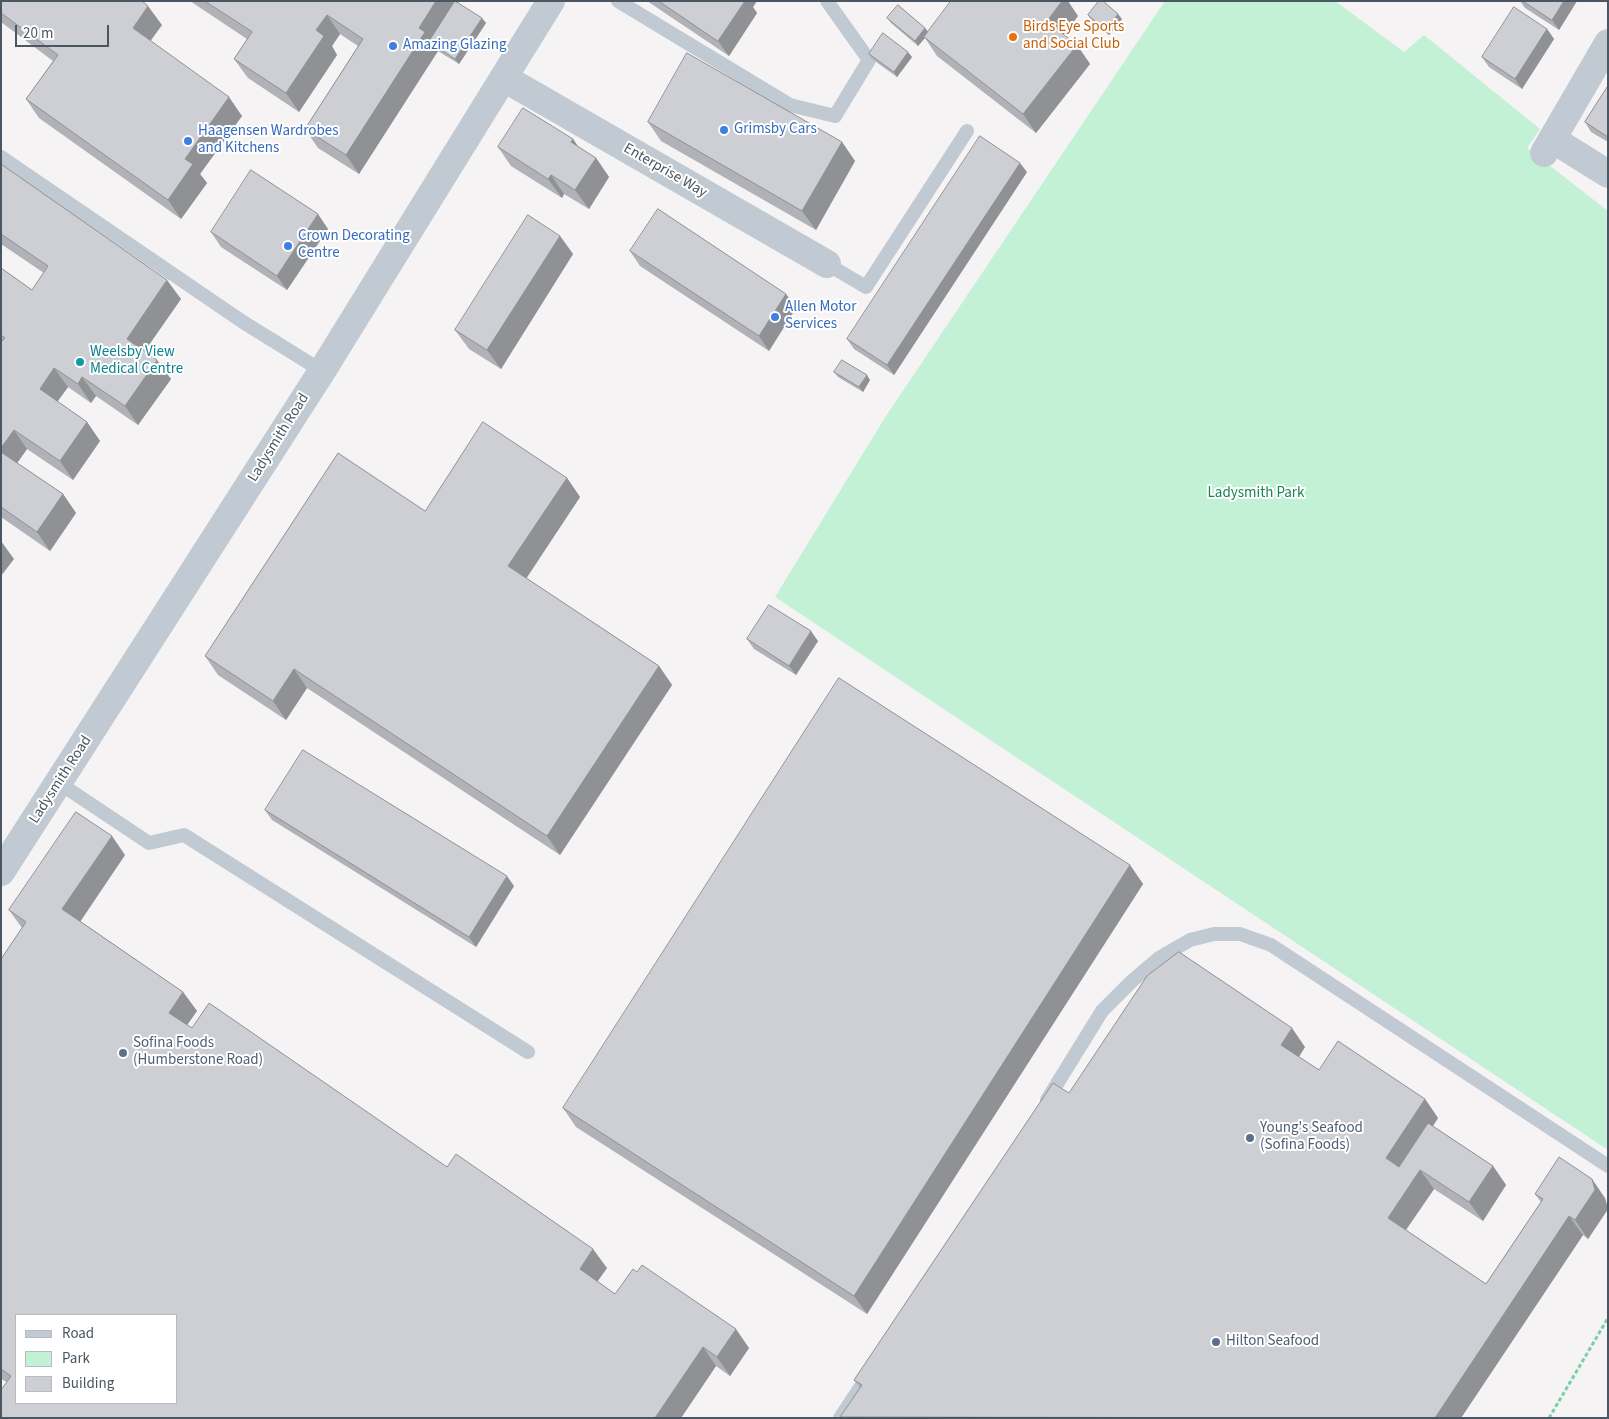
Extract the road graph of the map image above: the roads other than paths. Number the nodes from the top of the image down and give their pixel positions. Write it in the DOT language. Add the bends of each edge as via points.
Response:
graph roads {
  1 [pos="618,1"];
  2 [pos="826,1"];
  3 [pos="551,2"];
  4 [pos="1608,43"];
  5 [pos="504,78"];
  6 [pos="967,131"];
  7 [pos="1,157"];
  8 [pos="1608,174"];
  9 [pos="827,264"];
  10 [pos="322,371"];
  11 [pos="59,783"];
  12 [pos="1,872"];
  13 [pos="528,1052"];
  14 [pos="1040,1111"];
  15 [pos="1608,1166"];
  16 [pos="877,1362"];
  17 [pos="840,1418"];
  1 -- 2 [label="lane" via="790,105 835,116 869,60"];
  3 -- 5 [label="street, Ladysmith Road"];
  4 -- 8 [label="street" via="1548,146"];
  5 -- 9 [label="street, Enterprise Way"];
  5 -- 10 [label="street, Ladysmith Road"];
  6 -- 9 [label="lane" via="866,287"];
  7 -- 10 [label="lane" via="243,322"];
  10 -- 11 [label="street, Ladysmith Road"];
  11 -- 12 [label="street, Ladysmith Road"];
  11 -- 13 [label="lane" via="149,843 184,835"];
  14 -- 15 [label="lane" via="1102,1012 1132,981 1159,958 1190,940 1214,934 1240,934 1271,945"];
  16 -- 17 [label="lane"];
}
